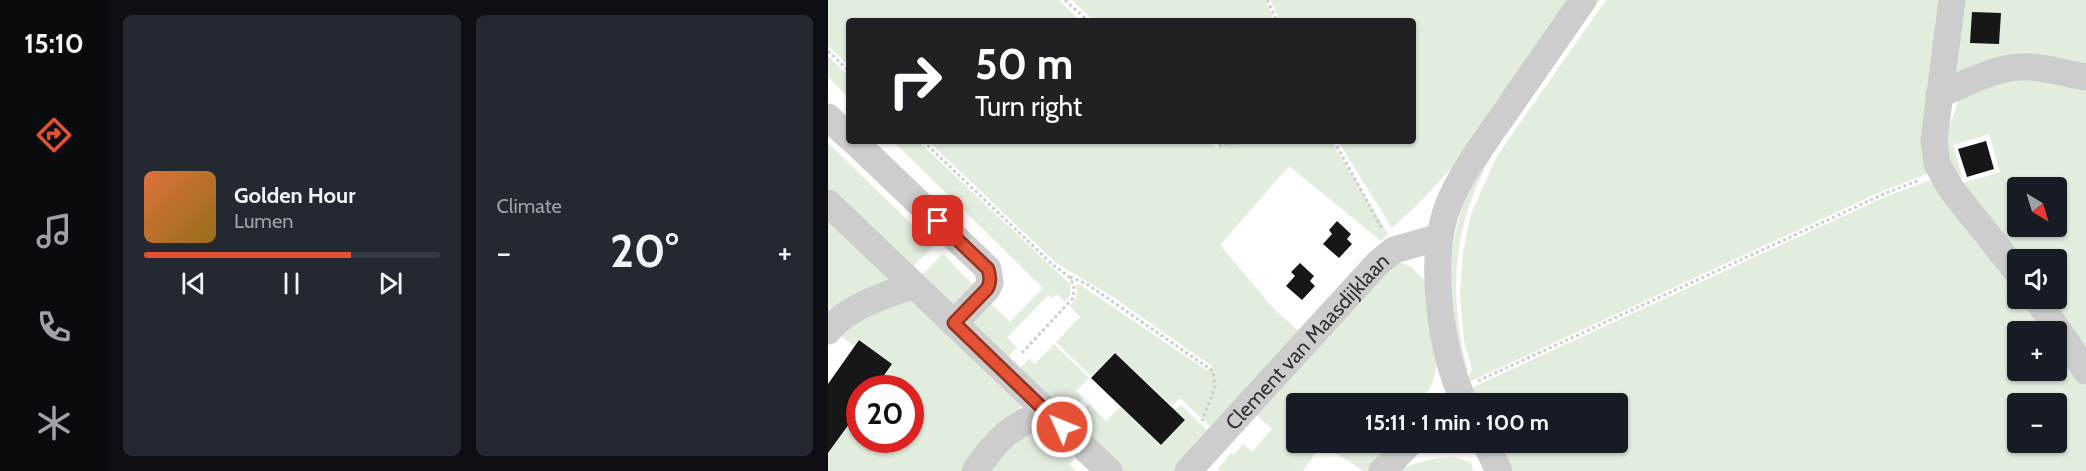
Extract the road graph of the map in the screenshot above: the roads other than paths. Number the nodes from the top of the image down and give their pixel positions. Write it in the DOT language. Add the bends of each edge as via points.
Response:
graph roads {
  1 [pos="1583,0"];
  2 [pos="1952,0"];
  3 [pos="2086,77"];
  4 [pos="1939,94"];
  5 [pos="828,117"];
  6 [pos="846,134"];
  7 [pos="857,144"];
  8 [pos="828,203"];
  9 [pos="1440,237"];
  10 [pos="2007,259"];
  11 [pos="914,285"];
  12 [pos="2044,309"];
  13 [pos="954,323"];
  14 [pos="828,332"];
  15 [pos="2086,371"];
  16 [pos="1461,393"];
  17 [pos="1047,412"];
  18 [pos="1400,453"];
  19 [pos="1490,453"];
  20 [pos="975,471"];
  21 [pos="1108,471"];
  22 [pos="1188,471"];
  23 [pos="1382,471"];
  24 [pos="1499,471"];
  1 -- 9 [label="street" via="1458,184"];
  2 -- 4 [label="street"];
  3 -- 4 [label="street" via="2029,67 1991,73"];
  4 -- 10 [label="street" via="1934,140 1937,164 1951,189"];
  5 -- 6 [label="street"];
  7 -- 13 [label="street" via="988,269 987,289"];
  8 -- 11 [label="street"];
  9 -- 16 [label="street" via="1438,268 1445,342"];
  9 -- 22 [label="street, Clement van Maasdijklaan" via="1394,250 1378,262"];
  11 -- 13 [label="street"];
  11 -- 14 [label="street" via="843,316"];
  12 -- 15 [label="street"];
  13 -- 17 [label="street"];
  17 -- 20 [label="street" via="1008,431"];
  17 -- 21 [label="street"];
  18 -- 23 [label="street"];
  19 -- 24 [label="street"];
}
